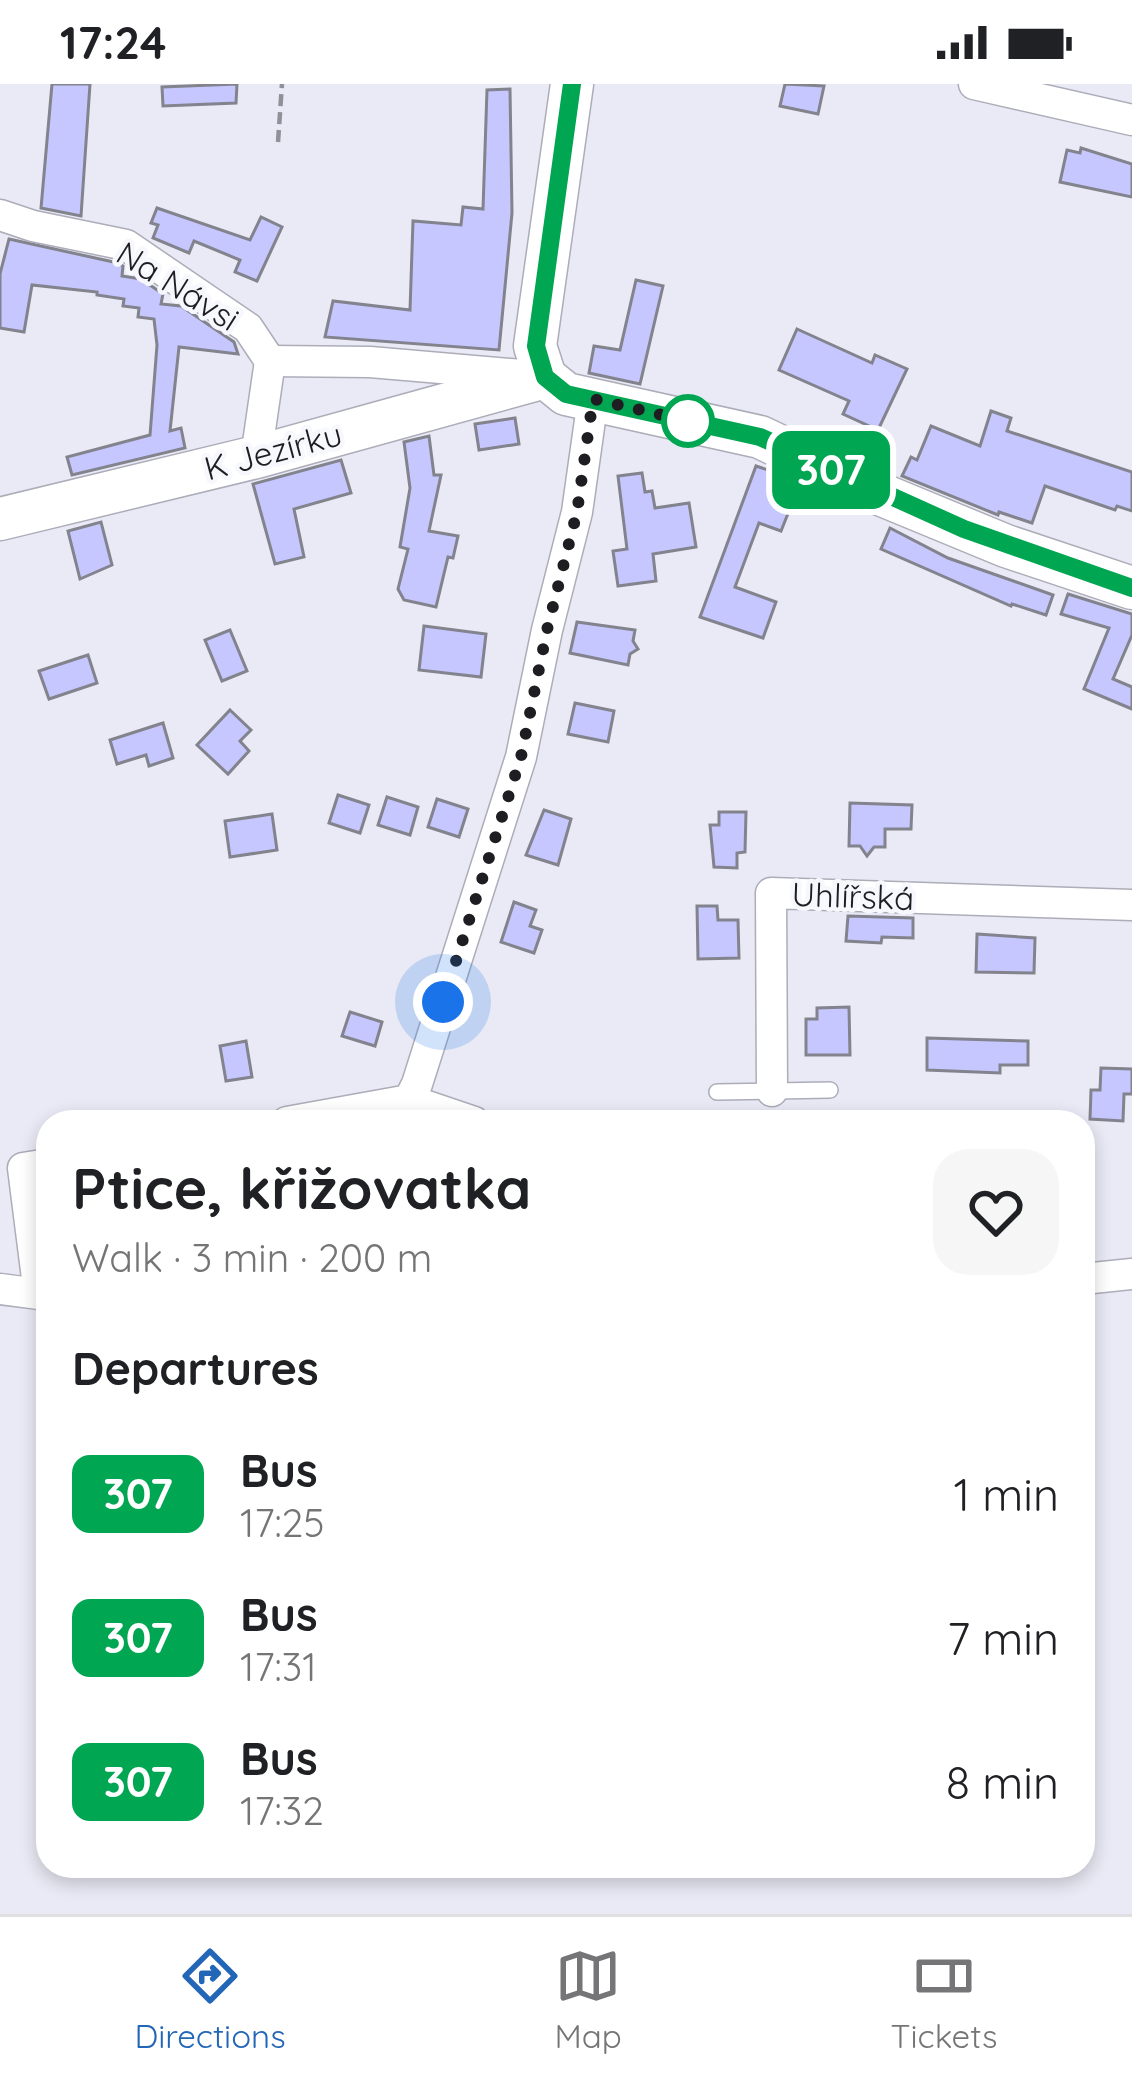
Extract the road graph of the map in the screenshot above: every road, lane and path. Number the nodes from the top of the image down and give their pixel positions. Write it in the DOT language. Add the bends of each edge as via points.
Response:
graph roads {
  1 [pos="282,84"];
  2 [pos="572,84"];
  3 [pos="974,84"];
  4 [pos="1132,120"];
  5 [pos="278,142"];
  6 [pos="0,215"];
  7 [pos="270,362"];
  8 [pos="545,377"];
  9 [pos="593,399"];
  10 [pos="256,458"];
  11 [pos="0,519"];
  12 [pos="1132,588"];
  13 [pos="1132,905"];
  14 [pos="830,1090"];
  15 [pos="772,1091"];
  16 [pos="717,1093"];
  17 [pos="409,1100"];
  18 [pos="359,1110"];
  19 [pos="439,1110"];
  20 [pos="36,1166"];
  21 [pos="36,1246"];
  22 [pos="1132,1274"];
  23 [pos="1095,1278"];
  24 [pos="0,1289"];
  25 [pos="36,1293"];
  1 -- 5 [label="path"];
  2 -- 8 [label="main road" via="536,346"];
  3 -- 4 [label="street"];
  6 -- 7 [label="street, Na Návsi" via="126,245 248,328"];
  7 -- 8 [label="street"];
  7 -- 10 [label="street"];
  8 -- 9 [label="main road" via="566,394"];
  8 -- 10 [label="main road, K Jezírku"];
  9 -- 12 [label="main road" via="760,437 985,537"];
  9 -- 17 [label="street" via="577,512 521,757"];
  10 -- 11 [label="main road, K Jezírku"];
  13 -- 15 [label="street, Uhlířská" via="771,893"];
  14 -- 15 [label="lane"];
  15 -- 16 [label="lane"];
  17 -- 18 [label="street"];
  17 -- 19 [label="street"];
  20 -- 21 [label="street" via="23,1168"];
  22 -- 23 [label="street"];
  24 -- 25 [label="street"];
}
